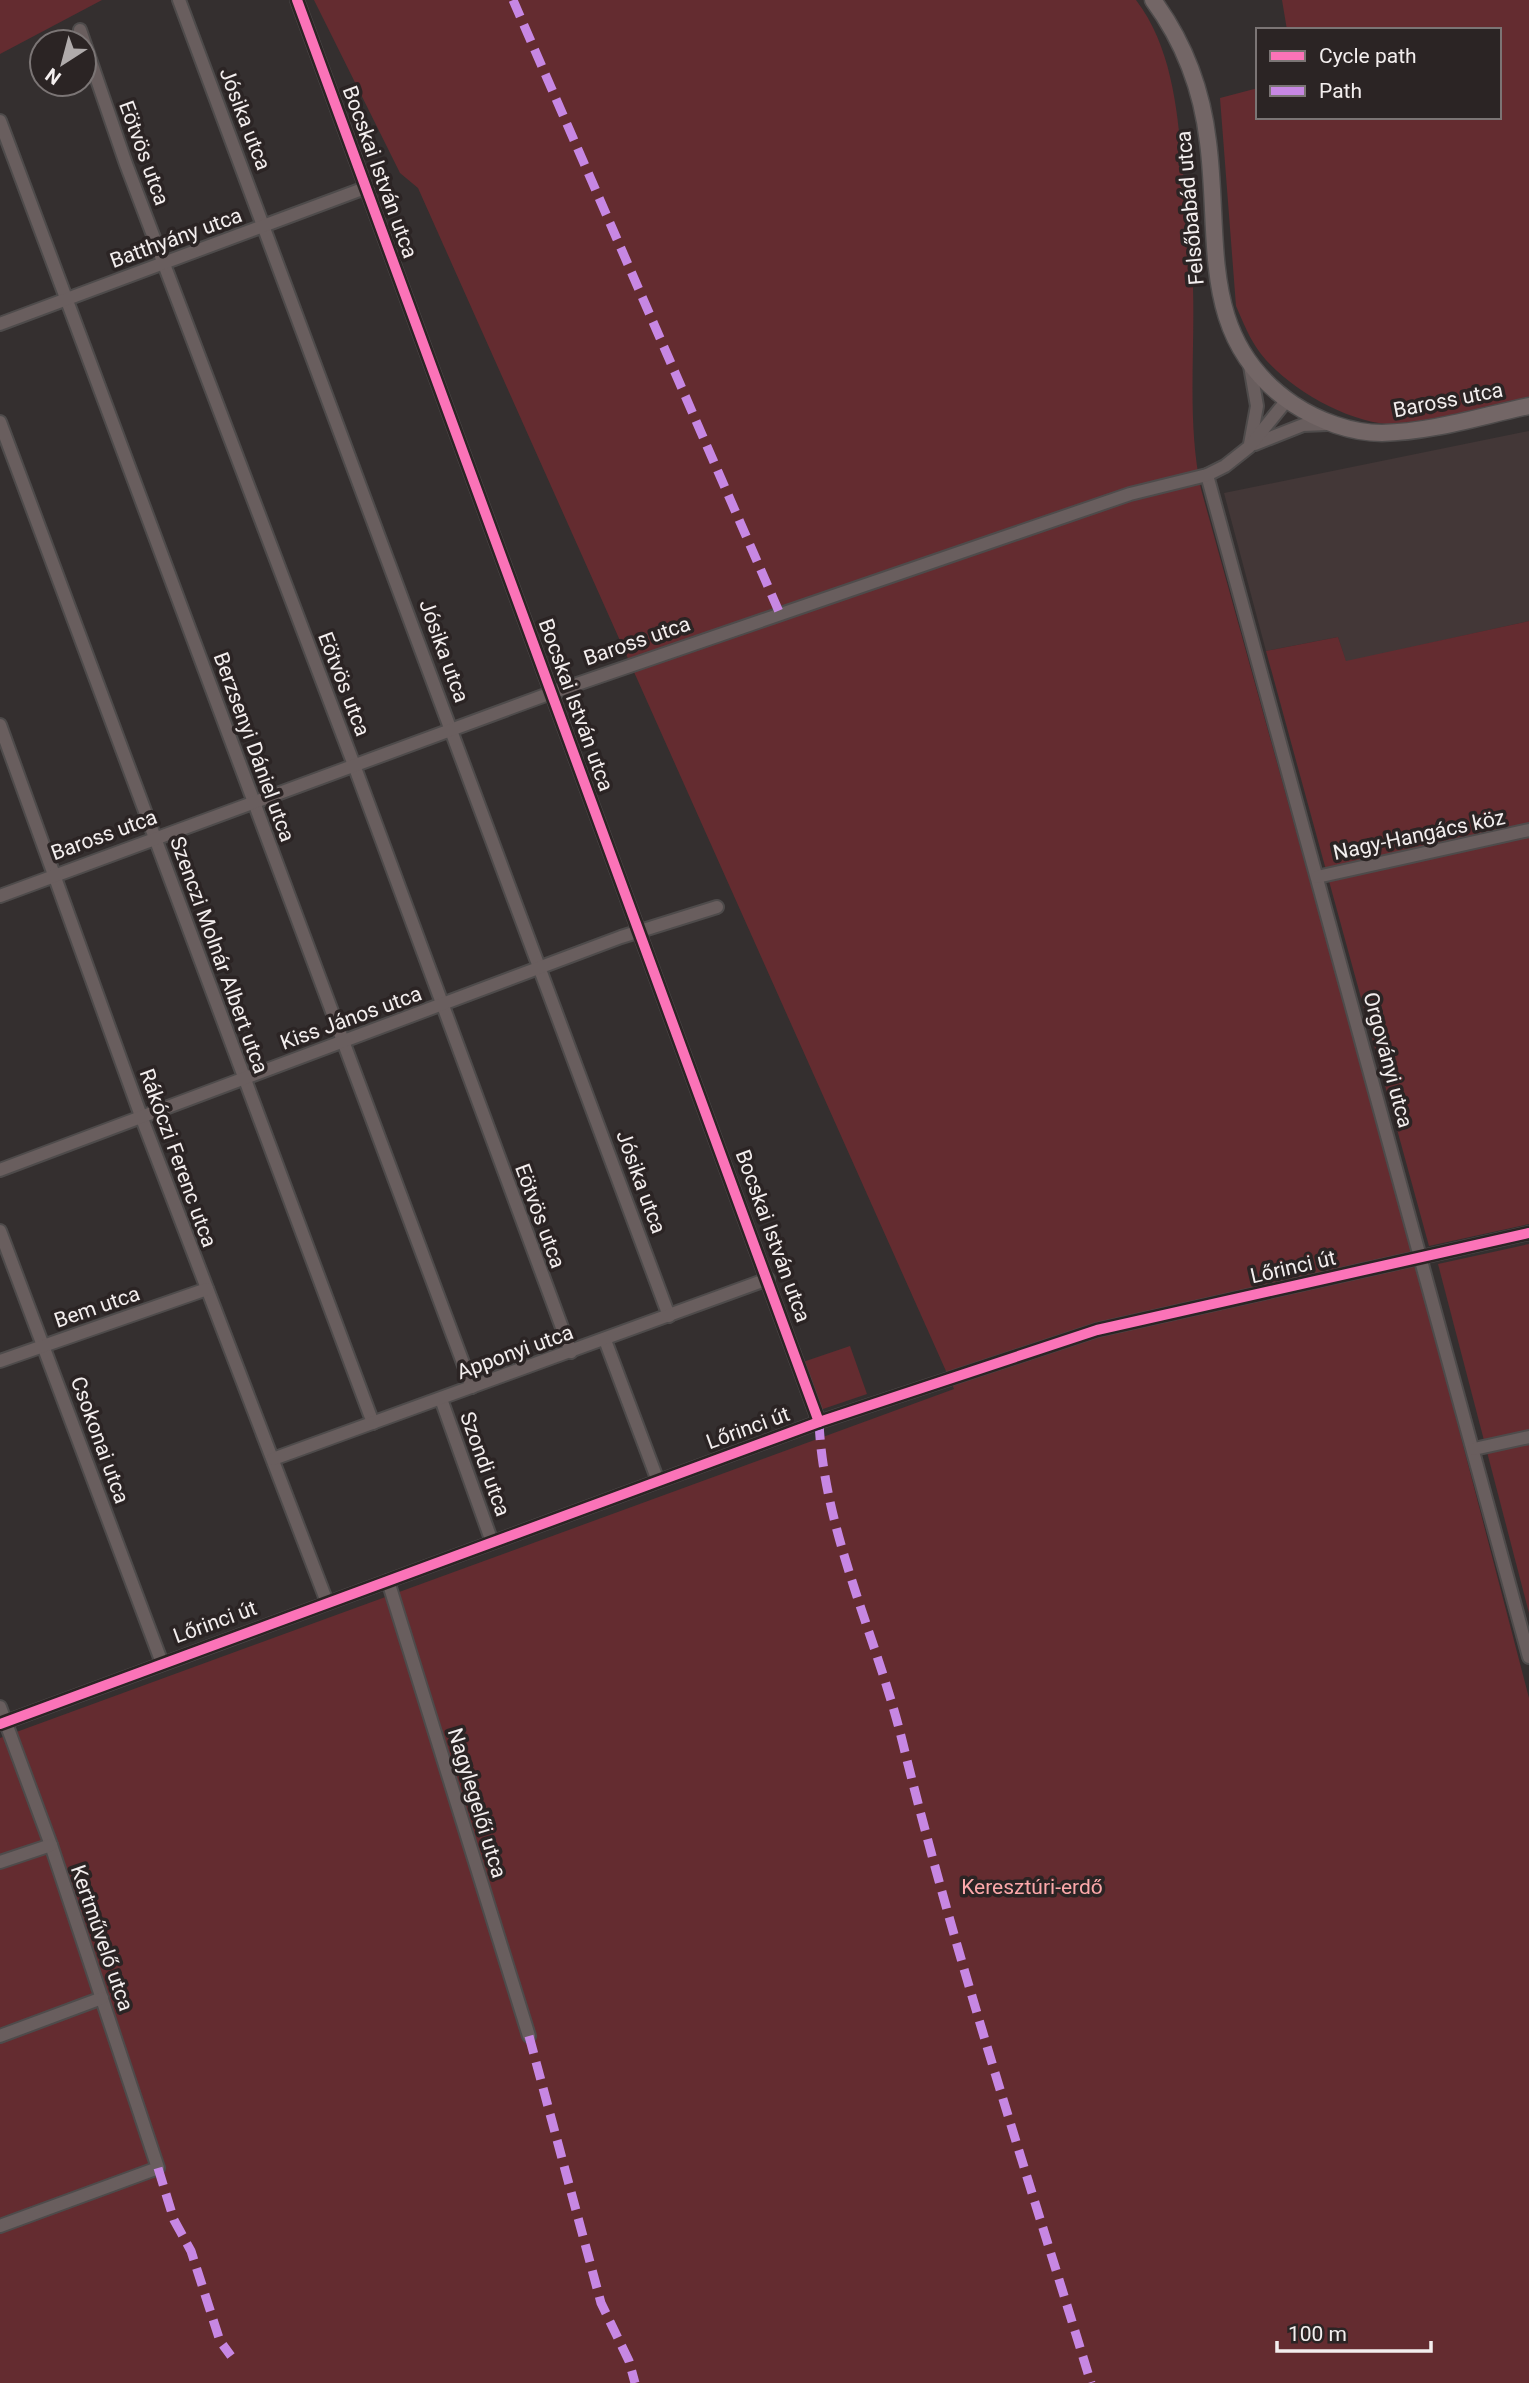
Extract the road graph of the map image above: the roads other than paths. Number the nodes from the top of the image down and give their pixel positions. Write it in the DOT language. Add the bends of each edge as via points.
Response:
graph roads {
  1 [pos="179,0"];
  2 [pos="297,0"];
  3 [pos="1153,0"];
  4 [pos="98,82"];
  5 [pos="0,121"];
  6 [pos="365,188"];
  7 [pos="265,226"];
  8 [pos="165,262"];
  9 [pos="66,299"];
  10 [pos="0,324"];
  11 [pos="1250,366"];
  12 [pos="1287,400"];
  13 [pos="1529,406"];
  14 [pos="0,422"];
  15 [pos="1334,424"];
  16 [pos="1249,447"];
  17 [pos="1207,475"];
  18 [pos="551,693"];
  19 [pos="0,725"];
  20 [pos="453,729"];
  21 [pos="354,765"];
  22 [pos="254,802"];
  23 [pos="1529,831"];
  24 [pos="155,839"];
  25 [pos="56,875"];
  26 [pos="1317,877"];
  27 [pos="0,896"];
  28 [pos="717,907"];
  29 [pos="640,933"];
  30 [pos="542,968"];
  31 [pos="441,1005"];
  32 [pos="342,1041"];
  33 [pos="244,1077"];
  34 [pos="141,1116"];
  35 [pos="0,1170"];
  36 [pos="0,1231"];
  37 [pos="1529,1233"];
  38 [pos="1422,1258"];
  39 [pos="768,1279"];
  40 [pos="207,1289"];
  41 [pos="670,1316"];
  42 [pos="605,1340"];
  43 [pos="45,1346"];
  44 [pos="571,1352"];
  45 [pos="0,1361"];
  46 [pos="472,1387"];
  47 [pos="441,1399"];
  48 [pos="818,1422"];
  49 [pos="373,1423"];
  50 [pos="1529,1437"];
  51 [pos="1474,1448"];
  52 [pos="273,1459"];
  53 [pos="658,1481"];
  54 [pos="492,1542"];
  55 [pos="388,1581"];
  56 [pos="327,1602"];
  57 [pos="1529,1657"];
  58 [pos="162,1663"];
  59 [pos="0,1707"];
  60 [pos="2,1723"];
  61 [pos="51,1845"];
  62 [pos="0,1862"];
  63 [pos="102,1998"];
  64 [pos="0,2036"];
  65 [pos="528,2036"];
  66 [pos="0,2226"];
  1 -- 7 [label="street, Jósika utca"];
  2 -- 6 [label="street, Bocskai István utca"];
  3 -- 11 [label="main road, Felsőbabád utca" via="1186,56 1199,95 1208,141 1219,294 1231,334"];
  4 -- 8 [label="street, Eötvös utca"];
  5 -- 9 [label="street, Berzsenyi Dániel utca"];
  6 -- 7 [label="street, Batthyány utca"];
  6 -- 18 [label="street, Bocskai István utca"];
  7 -- 8 [label="street, Batthyány utca"];
  7 -- 20 [label="street, Jósika utca"];
  8 -- 9 [label="street, Batthyány utca"];
  8 -- 21 [label="street, Eötvös utca"];
  9 -- 10 [label="street, Batthyány utca"];
  9 -- 22 [label="street, Berzsenyi Dániel utca"];
  11 -- 12 [label="main road, Felsőbabád utca"];
  11 -- 16 [label="street" via="1257,406"];
  12 -- 15 [label="main road, Baross utca"];
  12 -- 16 [label="street, Baross utca"];
  13 -- 15 [label="main road, Baross utca" via="1416,430 1366,432"];
  14 -- 24 [label="street, Szenczi Molnár Albert utca"];
  15 -- 16 [label="street, Baross utca" via="1303,425"];
  16 -- 17 [label="street, Baross utca" via="1237,460"];
  17 -- 18 [label="street, Baross utca" via="1130,494"];
  17 -- 26 [label="street, Orgoványi utca"];
  18 -- 20 [label="street, Baross utca"];
  18 -- 29 [label="street, Bocskai István utca"];
  19 -- 25 [label="street, Rákóczi Ferenc utca"];
  20 -- 21 [label="street, Baross utca"];
  20 -- 30 [label="street, Jósika utca"];
  21 -- 22 [label="street, Baross utca"];
  21 -- 31 [label="street, Eötvös utca"];
  22 -- 24 [label="street, Baross utca"];
  22 -- 32 [label="street, Berzsenyi Dániel utca"];
  23 -- 26 [label="street, Nagy-Hangács köz"];
  24 -- 25 [label="street, Baross utca"];
  24 -- 33 [label="street, Szenczi Molnár Albert utca"];
  25 -- 27 [label="street, Baross utca"];
  25 -- 34 [label="street, Rákóczi Ferenc utca"];
  26 -- 38 [label="street, Orgoványi utca"];
  28 -- 29 [label="street, Kiss János utca"];
  29 -- 30 [label="street, Kiss János utca"];
  29 -- 39 [label="street, Bocskai István utca"];
  30 -- 31 [label="street, Kiss János utca"];
  30 -- 41 [label="street, Jósika utca"];
  31 -- 32 [label="street, Kiss János utca"];
  31 -- 44 [label="street, Eötvös utca"];
  32 -- 33 [label="street, Kiss János utca"];
  32 -- 46 [label="street, Berzsenyi Dániel utca"];
  33 -- 34 [label="street, Kiss János utca"];
  33 -- 49 [label="street, Szenczi Molnár Albert utca"];
  34 -- 35 [label="street, Kiss János utca"];
  34 -- 40 [label="street, Rákóczi Ferenc utca"];
  36 -- 43 [label="street, Csokonai utca"];
  37 -- 38 [label="street, Lőrinci út"];
  38 -- 48 [label="street, Lőrinci út" via="1097,1330"];
  38 -- 51 [label="street, Orgoványi utca"];
  39 -- 41 [label="street, Apponyi utca"];
  39 -- 48 [label="street, Bocskai István utca"];
  40 -- 43 [label="street, Bem utca"];
  40 -- 52 [label="street, Rákóczi Ferenc utca"];
  41 -- 42 [label="street, Apponyi utca"];
  42 -- 44 [label="street, Apponyi utca"];
  42 -- 53 [label="street"];
  43 -- 45 [label="street, Bem utca"];
  43 -- 58 [label="street, Csokonai utca"];
  44 -- 46 [label="street, Apponyi utca"];
  46 -- 47 [label="street, Apponyi utca"];
  47 -- 49 [label="street, Apponyi utca"];
  47 -- 54 [label="street, Szondi utca"];
  48 -- 53 [label="street, Lőrinci út"];
  49 -- 52 [label="street, Apponyi utca"];
  50 -- 51 [label="street"];
  51 -- 57 [label="street, Orgoványi utca"];
  52 -- 56 [label="street, Rákóczi Ferenc utca"];
  53 -- 54 [label="street, Lőrinci út"];
  54 -- 55 [label="street, Lőrinci út"];
  55 -- 56 [label="street, Lőrinci út"];
  55 -- 65 [label="street, Nagylegelői utca"];
  56 -- 58 [label="street, Lőrinci út"];
  58 -- 60 [label="street, Lőrinci út"];
  59 -- 60 [label="street, Kertművelő utca"];
  60 -- 61 [label="street, Kertművelő utca"];
  61 -- 62 [label="street"];
  61 -- 63 [label="street, Kertművelő utca"];
  63 -- 64 [label="street"];
  63 -- 66 [label="street, Kertművelő utca" via="158,2168"];
}
